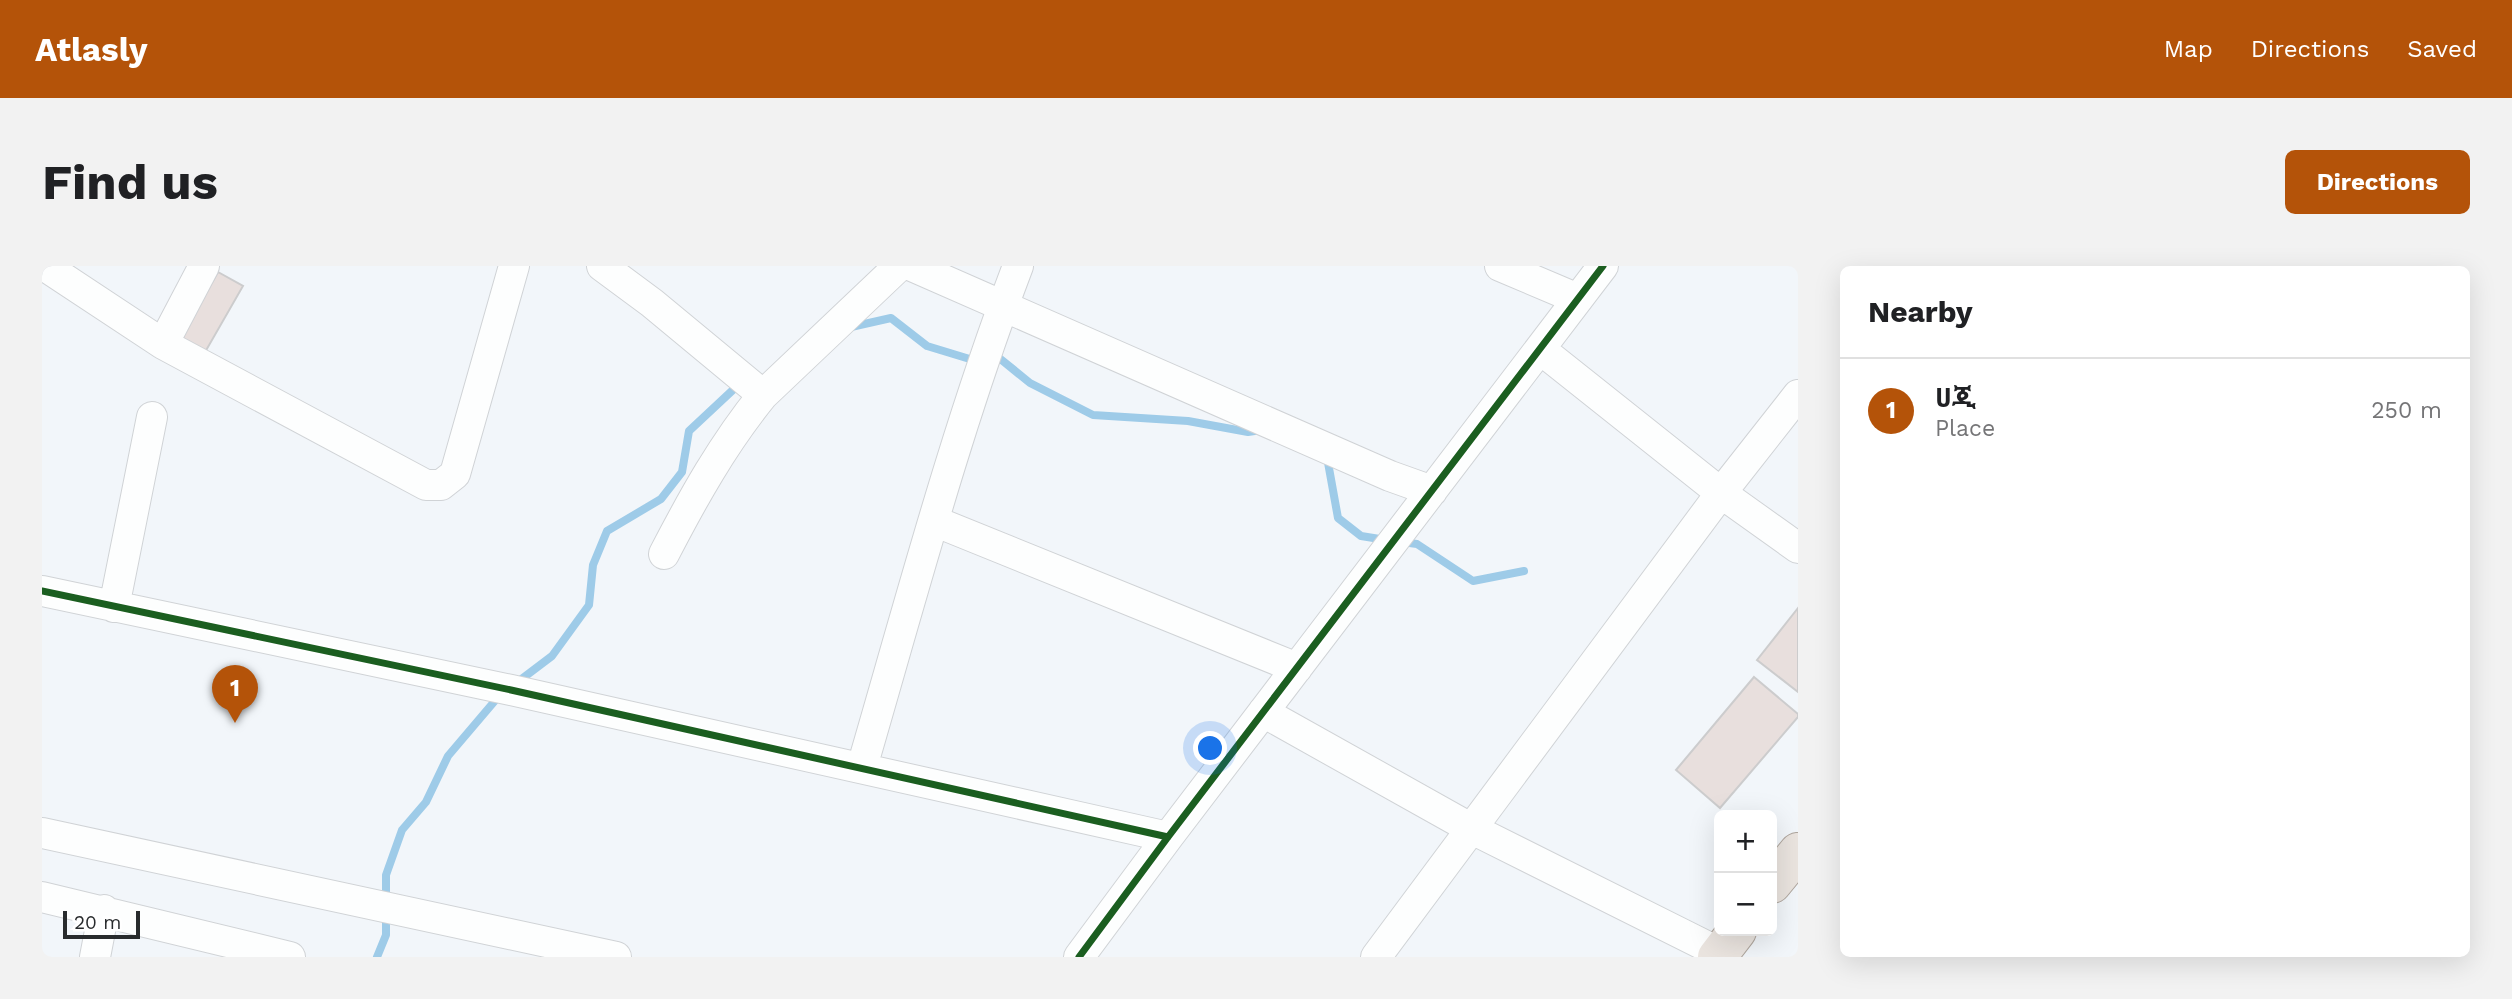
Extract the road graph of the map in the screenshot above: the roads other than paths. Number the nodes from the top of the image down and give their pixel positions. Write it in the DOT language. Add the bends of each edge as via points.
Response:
graph roads {
  1 [pos="45,266"];
  2 [pos="204,266"];
  3 [pos="514,266"];
  4 [pos="602,266"];
  5 [pos="899,266"];
  6 [pos="912,266"];
  7 [pos="1018,266"];
  8 [pos="1500,266"];
  9 [pos="1603,266"];
  10 [pos="1578,299"];
  11 [pos="1002,307"];
  12 [pos="163,344"];
  13 [pos="1540,349"];
  14 [pos="763,395"];
  15 [pos="1798,395"];
  16 [pos="152,417"];
  17 [pos="1432,491"];
  18 [pos="1721,493"];
  19 [pos="934,521"];
  20 [pos="1798,548"];
  21 [pos="664,554"];
  22 [pos="42,591"];
  23 [pos="114,607"];
  24 [pos="1297,668"];
  25 [pos="1263,712"];
  26 [pos="862,767"];
  27 [pos="1472,829"];
  28 [pos="42,833"];
  29 [pos="1168,837"];
  30 [pos="1798,852"];
  31 [pos="1777,878"];
  32 [pos="42,897"];
  33 [pos="104,910"];
  34 [pos="1724,947"];
  35 [pos="599,955"];
  36 [pos="95,957"];
  37 [pos="290,957"];
  38 [pos="1079,957"];
  39 [pos="1376,957"];
  1 -- 12 [label="street"];
  2 -- 12 [label="street"];
  3 -- 12 [label="street" via="455,474 441,485 426,485"];
  4 -- 14 [label="street"];
  5 -- 14 [label="street"];
  6 -- 11 [label="street"];
  7 -- 11 [label="street"];
  8 -- 10 [label="street"];
  9 -- 10 [label="street"];
  10 -- 13 [label="street"];
  11 -- 17 [label="street"];
  11 -- 19 [label="street"];
  13 -- 17 [label="street"];
  13 -- 18 [label="street"];
  14 -- 21 [label="street" via="704,478"];
  15 -- 18 [label="street"];
  16 -- 23 [label="street"];
  17 -- 24 [label="street"];
  18 -- 20 [label="street"];
  18 -- 27 [label="street"];
  19 -- 24 [label="street"];
  19 -- 26 [label="street"];
  22 -- 23 [label="street"];
  23 -- 26 [label="street"];
  24 -- 25 [label="street"];
  25 -- 27 [label="street"];
  25 -- 29 [label="street"];
  26 -- 29 [label="street"];
  27 -- 34 [label="street"];
  27 -- 39 [label="street"];
  28 -- 35 [label="street"];
  29 -- 38 [label="street"];
  30 -- 31 [label="main road"];
  32 -- 33 [label="street"];
  33 -- 36 [label="street"];
  33 -- 37 [label="street"];
}
